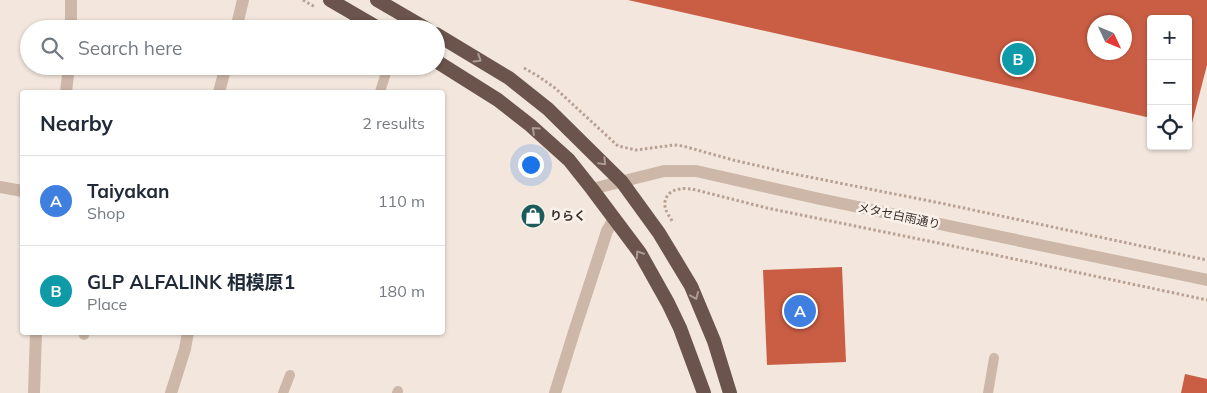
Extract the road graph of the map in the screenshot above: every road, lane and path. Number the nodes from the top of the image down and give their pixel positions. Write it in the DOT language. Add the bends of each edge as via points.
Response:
graph roads {
  1 [pos="71,0"];
  2 [pos="243,0"];
  3 [pos="330,0"];
  4 [pos="377,0"];
  5 [pos="71,20"];
  6 [pos="238,20"];
  7 [pos="364,20"];
  8 [pos="411,20"];
  9 [pos="445,39"];
  10 [pos="445,67"];
  11 [pos="68,75"];
  12 [pos="224,75"];
  13 [pos="385,75"];
  14 [pos="66,90"];
  15 [pos="220,90"];
  16 [pos="381,90"];
  17 [pos="600,129"];
  18 [pos="622,182"];
  19 [pos="0,187"];
  20 [pos="592,189"];
  21 [pos="20,191"];
  22 [pos="667,195"];
  23 [pos="614,219"];
  24 [pos="1207,260"];
  25 [pos="1207,280"];
  26 [pos="1207,300"];
  27 [pos="36,335"];
  28 [pos="187,335"];
  29 [pos="994,358"];
  30 [pos="290,375"];
  31 [pos="34,393"];
  32 [pos="171,393"];
  33 [pos="283,393"];
  34 [pos="555,393"];
  35 [pos="704,393"];
  36 [pos="730,393"];
  37 [pos="988,393"];
  1 -- 5 [label="street"];
  2 -- 6 [label="street"];
  3 -- 7 [label="highway"];
  4 -- 8 [label="highway"];
  9 -- 18 [label="highway, one-way" via="509,78 548,109"];
  20 -- 10 [label="highway, one-way" via="569,160 530,125 498,100"];
  11 -- 14 [label="street"];
  12 -- 15 [label="street"];
  13 -- 16 [label="lane"];
  17 -- 24 [label="path" via="618,146 636,150 683,146 772,169"];
  18 -- 20 [label="street, メタセ白雨通り"];
  18 -- 25 [label="street, メタセ白雨通り" via="664,171 696,171"];
  18 -- 36 [label="highway, one-way" via="660,233 691,286 714,341"];
  19 -- 21 [label="street"];
  20 -- 23 [label="highway"];
  22 -- 26 [label="path" via="680,188 692,189 767,208"];
  23 -- 34 [label="street" via="607,231"];
  35 -- 23 [label="highway, one-way" via="668,303 640,253"];
  27 -- 31 [label="street"];
  28 -- 32 [label="street"];
  29 -- 37 [label="lane"];
  30 -- 33 [label="lane"];
}
